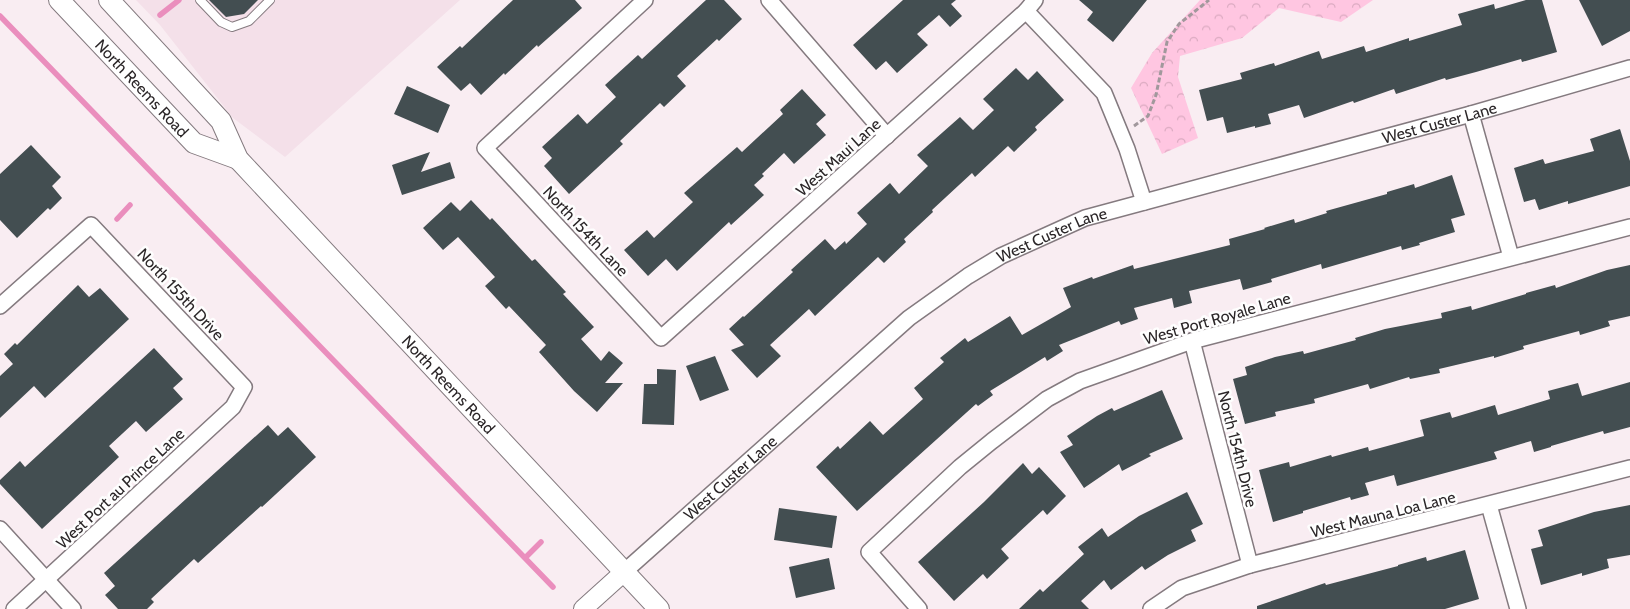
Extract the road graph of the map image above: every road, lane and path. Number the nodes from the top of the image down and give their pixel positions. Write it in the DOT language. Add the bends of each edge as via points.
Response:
graph roads {
  1 [pos="59,0"];
  2 [pos="109,0"];
  3 [pos="200,0"];
  4 [pos="270,0"];
  5 [pos="645,0"];
  6 [pos="769,0"];
  7 [pos="1209,0"];
  8 [pos="1031,5"];
  9 [pos="1630,68"];
  10 [pos="1471,114"];
  11 [pos="1121,134"];
  12 [pos="887,136"];
  13 [pos="238,159"];
  14 [pos="1144,202"];
  15 [pos="1630,227"];
  16 [pos="1511,257"];
  17 [pos="0,306"];
  18 [pos="661,338"];
  19 [pos="1192,341"];
  20 [pos="244,388"];
  21 [pos="1630,468"];
  22 [pos="1489,505"];
  23 [pos="0,529"];
  24 [pos="1250,565"];
  25 [pos="624,572"];
  26 [pos="47,580"];
  27 [pos="14,609"];
  28 [pos="73,609"];
  29 [pos="583,609"];
  30 [pos="659,609"];
  31 [pos="919,609"];
  32 [pos="1151,609"];
  33 [pos="1518,609"];
  1 -- 13 [label="main road, North Reems Road" via="194,143"];
  2 -- 13 [label="main road, North Reems Road" via="221,121"];
  3 -- 4 [label="lane" via="222,22 232,27 249,21"];
  5 -- 18 [label="street, North 154th Lane" via="485,148"];
  6 -- 12 [label="street"];
  7 -- 11 [label="path" via="1179,24 1167,42 1156,95 1148,116"];
  8 -- 11 [label="street" via="1104,94"];
  8 -- 12 [label="street, West Maui Lane"];
  9 -- 10 [label="street, West Custer Lane"];
  10 -- 14 [label="street, West Custer Lane"];
  10 -- 16 [label="street"];
  11 -- 14 [label="street"];
  12 -- 18 [label="street, West Maui Lane"];
  13 -- 25 [label="main road, North Reems Road"];
  14 -- 25 [label="street, West Custer Lane" via="1085,218 1038,238 1001,256 938,296 841,377"];
  15 -- 16 [label="street, West Port Royale Lane"];
  16 -- 19 [label="street, West Port Royale Lane"];
  17 -- 20 [label="street, North 155th Drive" via="91,225"];
  19 -- 24 [label="street, North 154th Drive"];
  19 -- 31 [label="street, West Port Royale Lane" via="1080,381 1047,399 960,467 869,552"];
  20 -- 26 [label="street, West Port au Prince Lane" via="233,407"];
  21 -- 22 [label="street, West Mauna Loa Lane"];
  22 -- 24 [label="street, West Mauna Loa Lane"];
  22 -- 33 [label="street"];
  23 -- 26 [label="street"];
  24 -- 32 [label="street, West Mauna Loa Lane" via="1182,588"];
  25 -- 29 [label="street, West Custer Lane"];
  25 -- 30 [label="main road, North Reems Road"];
  26 -- 27 [label="street, West Port au Prince Lane"];
  26 -- 28 [label="street"];
}
